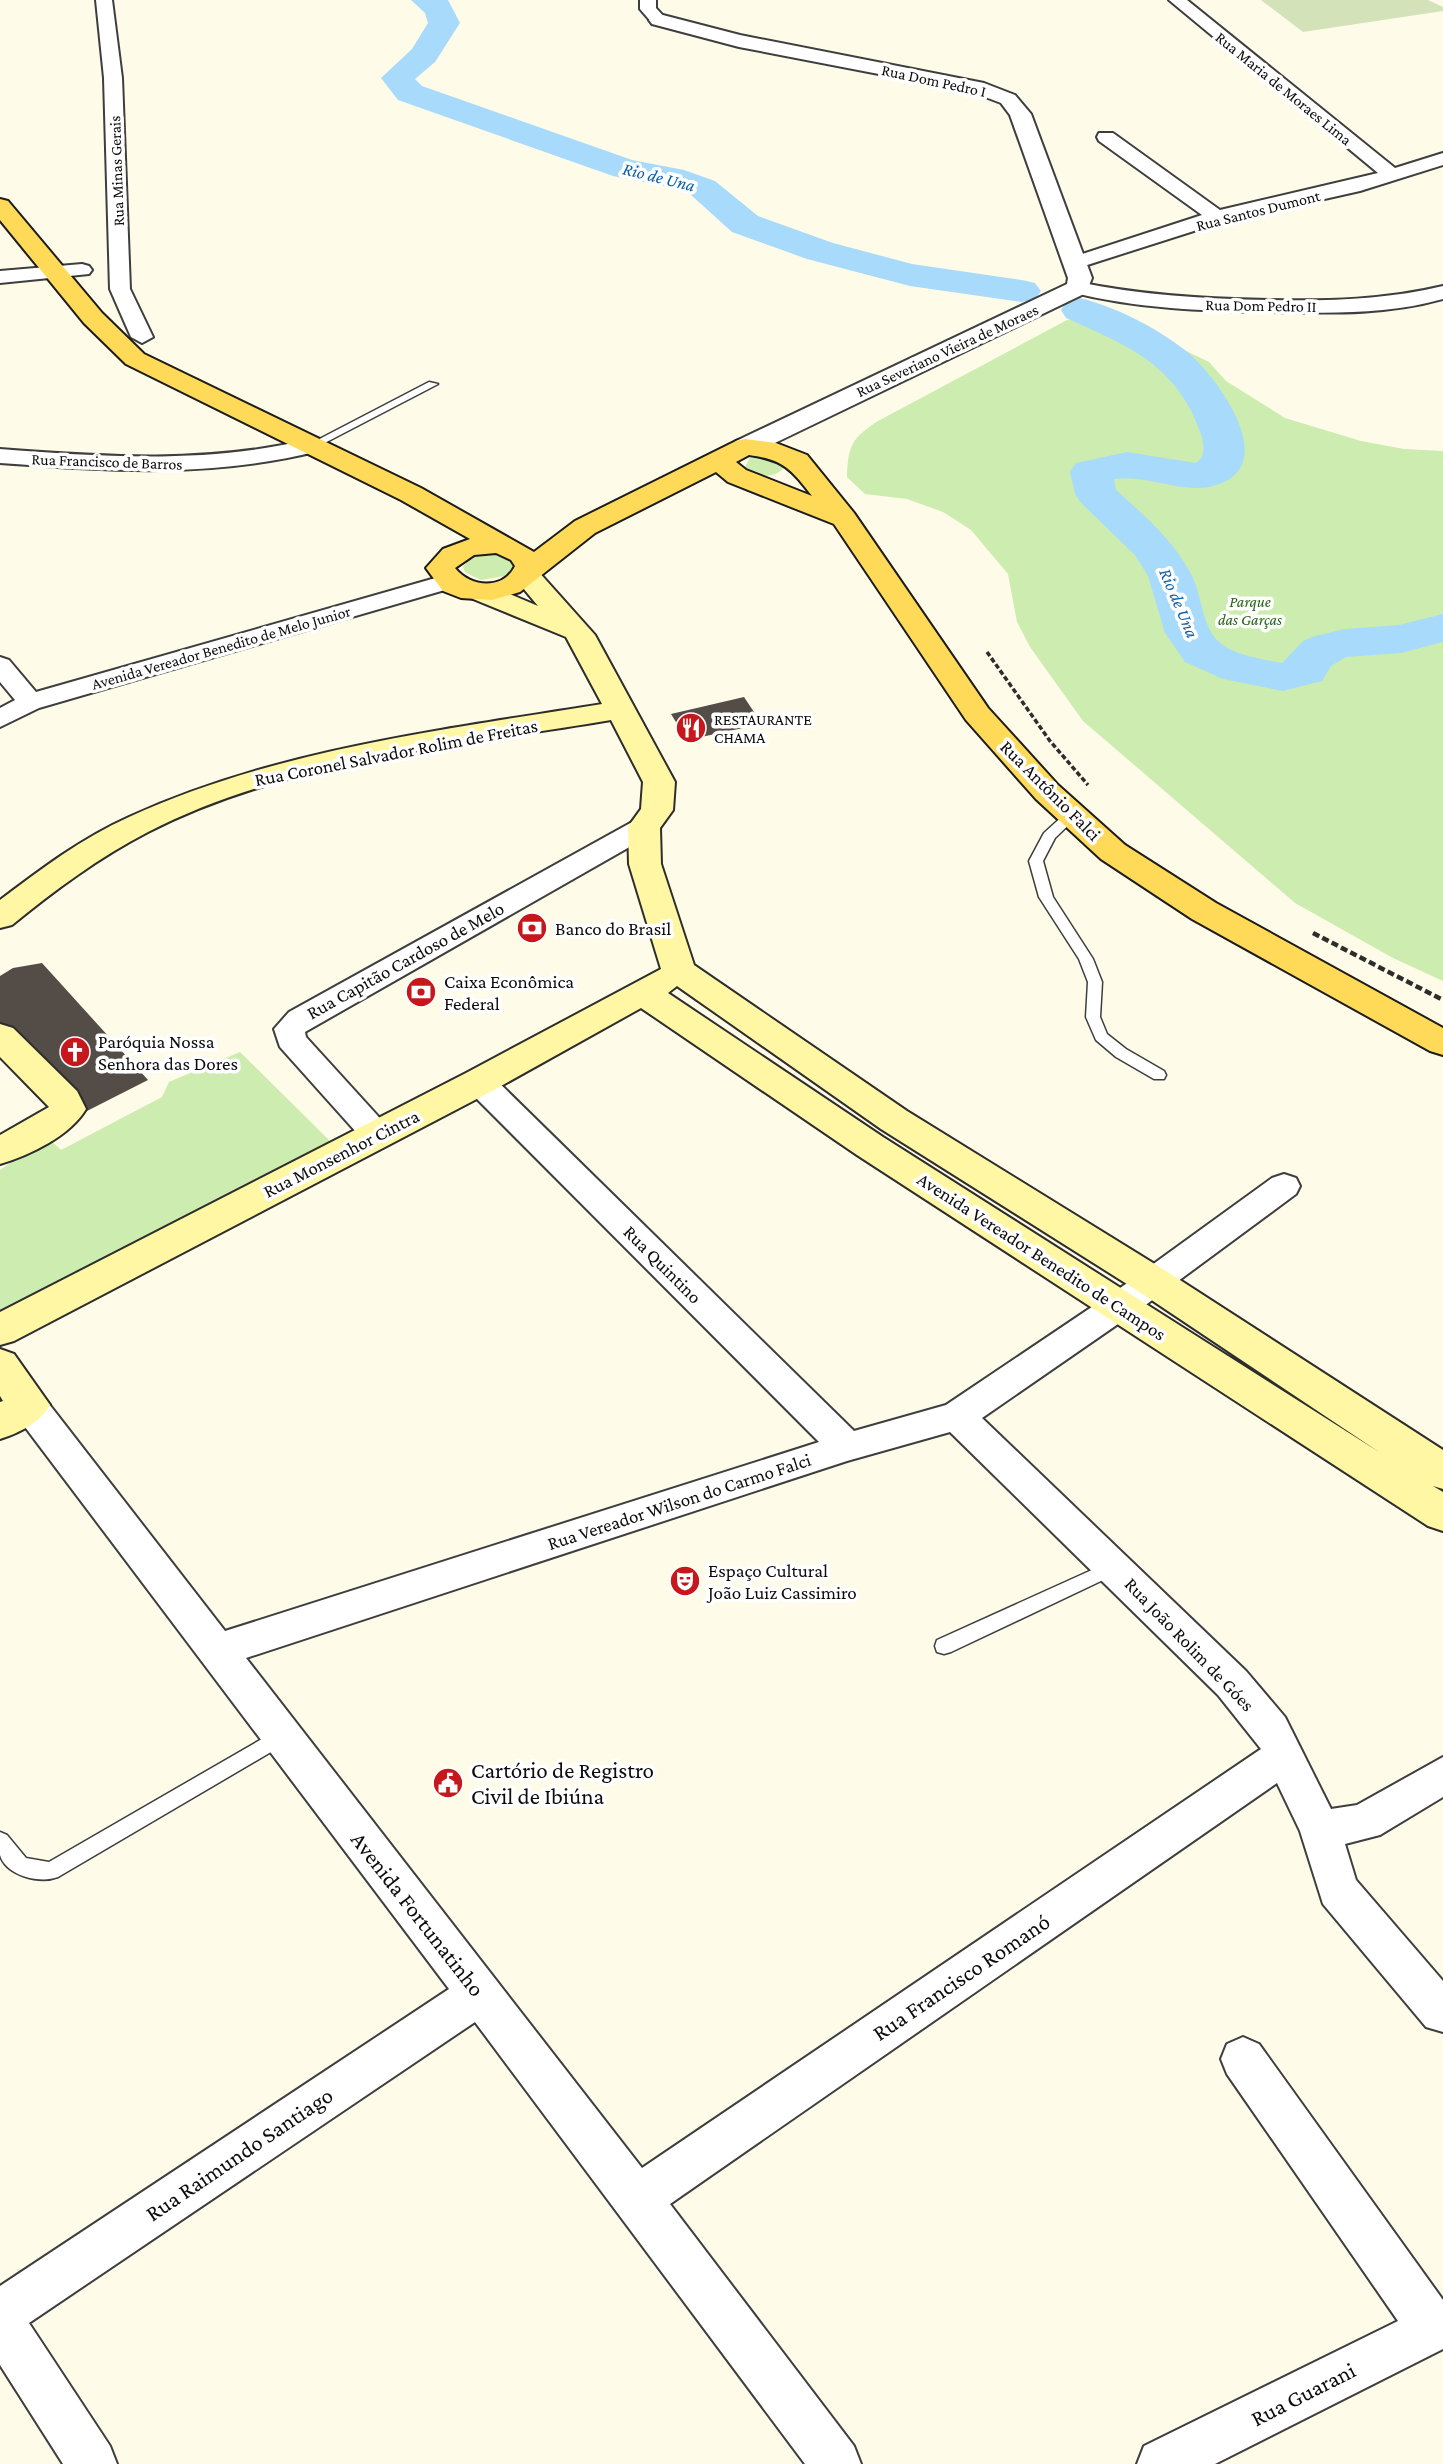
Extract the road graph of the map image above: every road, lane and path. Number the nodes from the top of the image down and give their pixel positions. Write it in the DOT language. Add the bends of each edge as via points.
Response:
graph roads {
  1 [pos="104,0"];
  2 [pos="648,0"];
  3 [pos="1177,0"];
  4 [pos="682,4"];
  5 [pos="659,20"];
  6 [pos="1106,137"];
  7 [pos="1443,159"];
  8 [pos="1392,175"];
  9 [pos="0,180"];
  10 [pos="0,206"];
  11 [pos="1217,217"];
  12 [pos="1074,263"];
  13 [pos="82,270"];
  14 [pos="56,272"];
  15 [pos="0,277"];
  16 [pos="1078,288"];
  17 [pos="1443,292"];
  18 [pos="108,304"];
  19 [pos="433,384"];
  20 [pos="226,403"];
  21 [pos="817,412"];
  22 [pos="311,446"];
  23 [pos="745,447"];
  24 [pos="0,456"];
  25 [pos="719,460"];
  26 [pos="797,461"];
  27 [pos="757,484"];
  28 [pos="671,485"];
  29 [pos="411,494"];
  30 [pos="844,519"];
  31 [pos="517,559"];
  32 [pos="443,575"];
  33 [pos="483,593"];
  34 [pos="580,635"];
  35 [pos="987,652"];
  36 [pos="0,665"];
  37 [pos="30,702"];
  38 [pos="618,710"];
  39 [pos="0,719"];
  40 [pos="1090,788"];
  41 [pos="1072,814"];
  42 [pos="644,827"];
  43 [pos="0,917"];
  44 [pos="1308,931"];
  45 [pos="679,971"];
  46 [pos="644,993"];
  47 [pos="1443,1000"];
  48 [pos="0,1037"];
  49 [pos="1443,1043"];
  50 [pos="1159,1075"];
  51 [pos="479,1082"];
  52 [pos="882,1133"];
  53 [pos="376,1134"];
  54 [pos="0,1151"];
  55 [pos="1284,1185"];
  56 [pos="1152,1281"];
  57 [pos="1119,1306"];
  58 [pos="0,1330"];
  59 [pos="0,1364"];
  60 [pos="14,1414"];
  61 [pos="957,1416"];
  62 [pos="847,1447"];
  63 [pos="1443,1472"];
  64 [pos="1443,1514"];
  65 [pos="1114,1567"];
  66 [pos="944,1646"];
  67 [pos="216,1651"];
  68 [pos="281,1737"];
  69 [pos="1284,1756"];
  70 [pos="1443,1775"];
  71 [pos="1321,1830"];
  72 [pos="0,1841"];
  73 [pos="479,1994"];
  74 [pos="1441,2012"];
  75 [pos="1243,2059"];
  76 [pos="638,2199"];
  77 [pos="0,2314"];
  78 [pos="0,2321"];
  79 [pos="1438,2326"];
  80 [pos="92,2464"];
  81 [pos="836,2464"];
  82 [pos="1162,2464"];
  1 -- 18 [label="street, Rua Minas Gerais" via="113,78"];
  2 -- 5 [label="street" via="648,9"];
  3 -- 8 [label="street, Rua Maria de Moraes Lima"];
  4 -- 5 [label="street"];
  5 -- 12 [label="street, Rua Dom Pedro I" via="739,41 977,88 1008,99 1020,114"];
  6 -- 11 [label="street"];
  7 -- 8 [label="street, Rua Santos Dumont"];
  8 -- 11 [label="street, Rua Santos Dumont"];
  9 -- 13 [label="main road"];
  10 -- 14 [label="main road"];
  11 -- 12 [label="street, Rua Santos Dumont"];
  12 -- 16 [label="street, Rua Dom Pedro I" via="1080,278"];
  13 -- 14 [label="street"];
  13 -- 18 [label="main road"];
  14 -- 15 [label="street"];
  14 -- 18 [label="main road"];
  16 -- 17 [label="street, Rua Dom Pedro II" via="1181,303 1307,307 1402,302"];
  16 -- 21 [label="street, Rua Severiano Vieira de Moraes"];
  18 -- 20 [label="main road"];
  18 -- 20 [label="main road" via="135,359"];
  19 -- 22 [label="lane"];
  20 -- 22 [label="main road"];
  21 -- 23 [label="street, Rua Severiano Vieira de Moraes"];
  21 -- 26 [label="street" via="802,435"];
  22 -- 24 [label="street, Rua Francisco de Barros" via="243,462 205,464 133,465"];
  22 -- 29 [label="main road"];
  23 -- 25 [label="main road, Rua Severiano Vieira de Moraes"];
  23 -- 26 [label="main road" via="776,451"];
  25 -- 27 [label="main road" via="737,476"];
  25 -- 28 [label="main road, Rua Severiano Vieira de Moraes"];
  26 -- 27 [label="main road, Rua Severiano Vieira de Moraes" via="791,472"];
  26 -- 30 [label="main road, Rua Antônio Falci"];
  27 -- 28 [label="main road, Rua Severiano Vieira de Moraes"];
  27 -- 30 [label="main road"];
  28 -- 31 [label="main road, Rua Severiano Vieira de Moraes"];
  29 -- 31 [label="main road"];
  29 -- 32 [label="main road"];
  30 -- 41 [label="main road, Rua Antônio Falci" via="977,713"];
  31 -- 32 [label="main road" via="473,546 450,554"];
  31 -- 33 [label="main road, Rua Severiano Vieira de Moraes" via="509,588"];
  31 -- 34 [label="main road"];
  32 -- 33 [label="main road" via="461,590"];
  32 -- 37 [label="street, Avenida Vereador Benedito de Melo Junior"];
  33 -- 34 [label="main road"];
  34 -- 38 [label="main road"];
  35 -- 40 [label="path" via="1050,741"];
  36 -- 37 [label="street"];
  37 -- 39 [label="street, Avenida Vereador Benedito de Melo Junior"];
  38 -- 42 [label="main road" via="659,782 657,810"];
  38 -- 43 [label="main road, Rua Coronel Salvador Rolim de Freitas" via="260,776 174,806 111,838 62,867"];
  41 -- 49 [label="main road, Rua Antônio Falci" via="1114,852 1204,911"];
  41 -- 50 [label="lane" via="1049,836 1036,861 1046,897 1086,959 1095,982 1093,1017 1101,1037"];
  42 -- 45 [label="main road" via="645,864"];
  42 -- 53 [label="street, Rua Capitão Cardoso de Melo" via="289,1029 291,1040"];
  44 -- 47 [label="path"];
  45 -- 46 [label="main road, Rua Monsenhor Cintra"];
  45 -- 52 [label="main road, Avenida Vereador Benedito de Campos"];
  46 -- 51 [label="main road, Rua Monsenhor Cintra"];
  46 -- 52 [label="main road, Avenida Vereador Benedito de Campos"];
  48 -- 54 [label="main road" via="68,1109 59,1119"];
  51 -- 53 [label="main road, Rua Monsenhor Cintra"];
  51 -- 62 [label="street, Rua Quintino"];
  52 -- 56 [label="main road, Avenida Vereador Benedito de Campos"];
  52 -- 57 [label="main road, Avenida Vereador Benedito de Campos"];
  53 -- 58 [label="main road, Rua Monsenhor Cintra"];
  55 -- 56 [label="street, Rua Vereador Wilson do Carmo Falci"];
  56 -- 57 [label="street, Rua Vereador Wilson do Carmo Falci"];
  56 -- 63 [label="main road, Avenida Vereador Benedito de Campos"];
  57 -- 61 [label="street, Rua Vereador Wilson do Carmo Falci"];
  57 -- 64 [label="main road, Avenida Vereador Benedito de Campos"];
  59 -- 60 [label="main road, Avenida Fortunatinho"];
  60 -- 67 [label="street, Avenida Fortunatinho"];
  61 -- 62 [label="street, Rua Vereador Wilson do Carmo Falci"];
  61 -- 65 [label="street, Rua João Rolim de Góes"];
  62 -- 67 [label="street, Rua Vereador Wilson do Carmo Falci"];
  65 -- 66 [label="lane"];
  65 -- 69 [label="street, Rua João Rolim de Góes" via="1232,1682 1271,1729"];
  67 -- 68 [label="street, Avenida Fortunatinho"];
  68 -- 72 [label="lane" via="51,1871 20,1866"];
  68 -- 73 [label="street, Avenida Fortunatinho"];
  69 -- 71 [label="street, Rua João Rolim de Góes"];
  69 -- 76 [label="street, Rua Francisco Romanó"];
  70 -- 71 [label="street" via="1365,1822"];
  71 -- 74 [label="street, Rua João Rolim de Góes" via="1338,1890"];
  73 -- 76 [label="street, Avenida Fortunatinho"];
  73 -- 77 [label="street, Rua Raimundo Santiago"];
  75 -- 79 [label="street"];
  76 -- 81 [label="street, Avenida Fortunatinho"];
  78 -- 80 [label="street"];
  79 -- 82 [label="street, Rua Guarani"];
}
